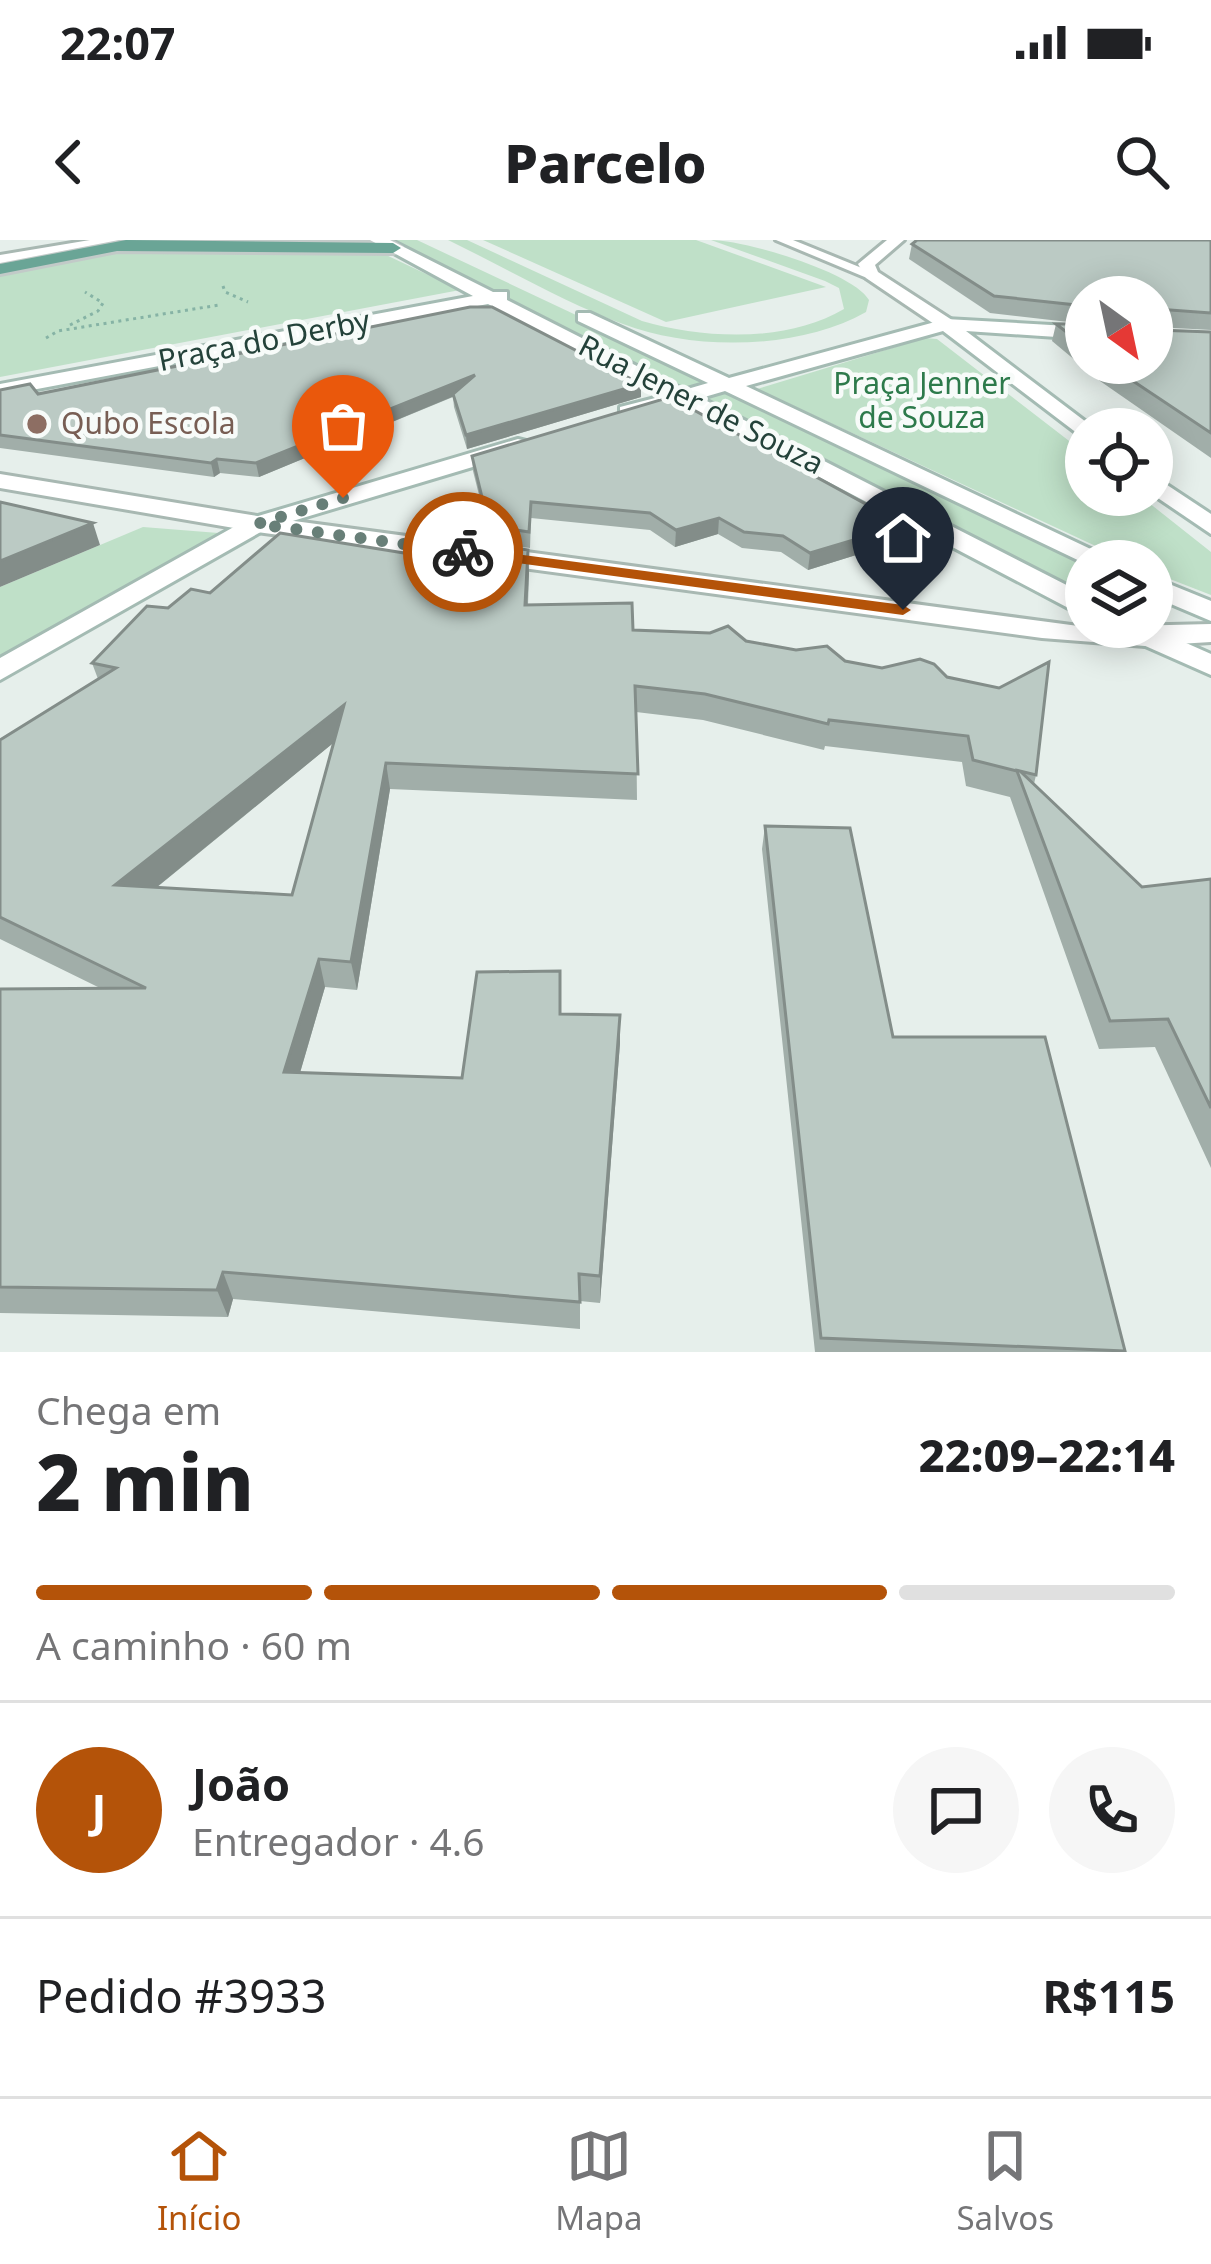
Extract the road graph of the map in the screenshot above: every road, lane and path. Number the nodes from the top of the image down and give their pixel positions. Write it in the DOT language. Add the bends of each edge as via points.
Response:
graph roads {
  1 [pos="92,240"];
  2 [pos="148,240"];
  3 [pos="273,240"];
  4 [pos="328,240"];
  5 [pos="417,240"];
  6 [pos="782,240"];
  7 [pos="896,240"];
  8 [pos="116,243"];
  9 [pos="385,244"];
  10 [pos="0,256"];
  11 [pos="454,257"];
  12 [pos="0,268"];
  13 [pos="872,275"];
  14 [pos="230,278"];
  15 [pos="86,292"];
  16 [pos="523,293"];
  17 [pos="249,303"];
  18 [pos="946,324"];
  19 [pos="58,332"];
  20 [pos="1065,332"];
  21 [pos="727,385"];
  22 [pos="0,390"];
  23 [pos="685,395"];
  24 [pos="1065,417"];
  25 [pos="595,422"];
  26 [pos="550,436"];
  27 [pos="0,481"];
  28 [pos="1173,498"];
  29 [pos="257,524"];
  30 [pos="1211,526"];
  31 [pos="1065,544"];
  32 [pos="1065,595"];
  33 [pos="1173,595"];
  34 [pos="1211,612"];
  35 [pos="1065,630"];
  36 [pos="1173,632"];
  37 [pos="1211,633"];
  38 [pos="1171,648"];
  39 [pos="1211,666"];
  40 [pos="0,671"];
  1 -- 10 [label="main road"];
  2 -- 8 [label="main road"];
  3 -- 4 [label="main road"];
  5 -- 11 [label="street"];
  6 -- 13 [label="lane"];
  7 -- 13 [label="street" via="869,258"];
  8 -- 9 [label="main road"];
  8 -- 10 [label="lane"];
  8 -- 12 [label="main road"];
  9 -- 16 [label="street, Rua Jener de Souza"];
  13 -- 18 [label="street"];
  14 -- 17 [label="path" via="224,292"];
  15 -- 19 [label="path" via="103,304"];
  16 -- 21 [label="street, Rua Jener de Souza"];
  16 -- 22 [label="street, Praça do Derby"];
  16 -- 23 [label="street, Rua Jener de Souza"];
  18 -- 20 [label="street"];
  18 -- 21 [label="street"];
  18 -- 24 [label="street"];
  21 -- 23 [label="street"];
  21 -- 31 [label="street, Rua Jener de Souza"];
  23 -- 25 [label="street"];
  23 -- 32 [label="street, Rua Jener de Souza"];
  26 -- 29 [label="street"];
  27 -- 29 [label="street"];
  28 -- 30 [label="street"];
  29 -- 35 [label="street"];
  29 -- 40 [label="street"];
  33 -- 34 [label="street"];
  36 -- 37 [label="street"];
  38 -- 39 [label="street"];
}
